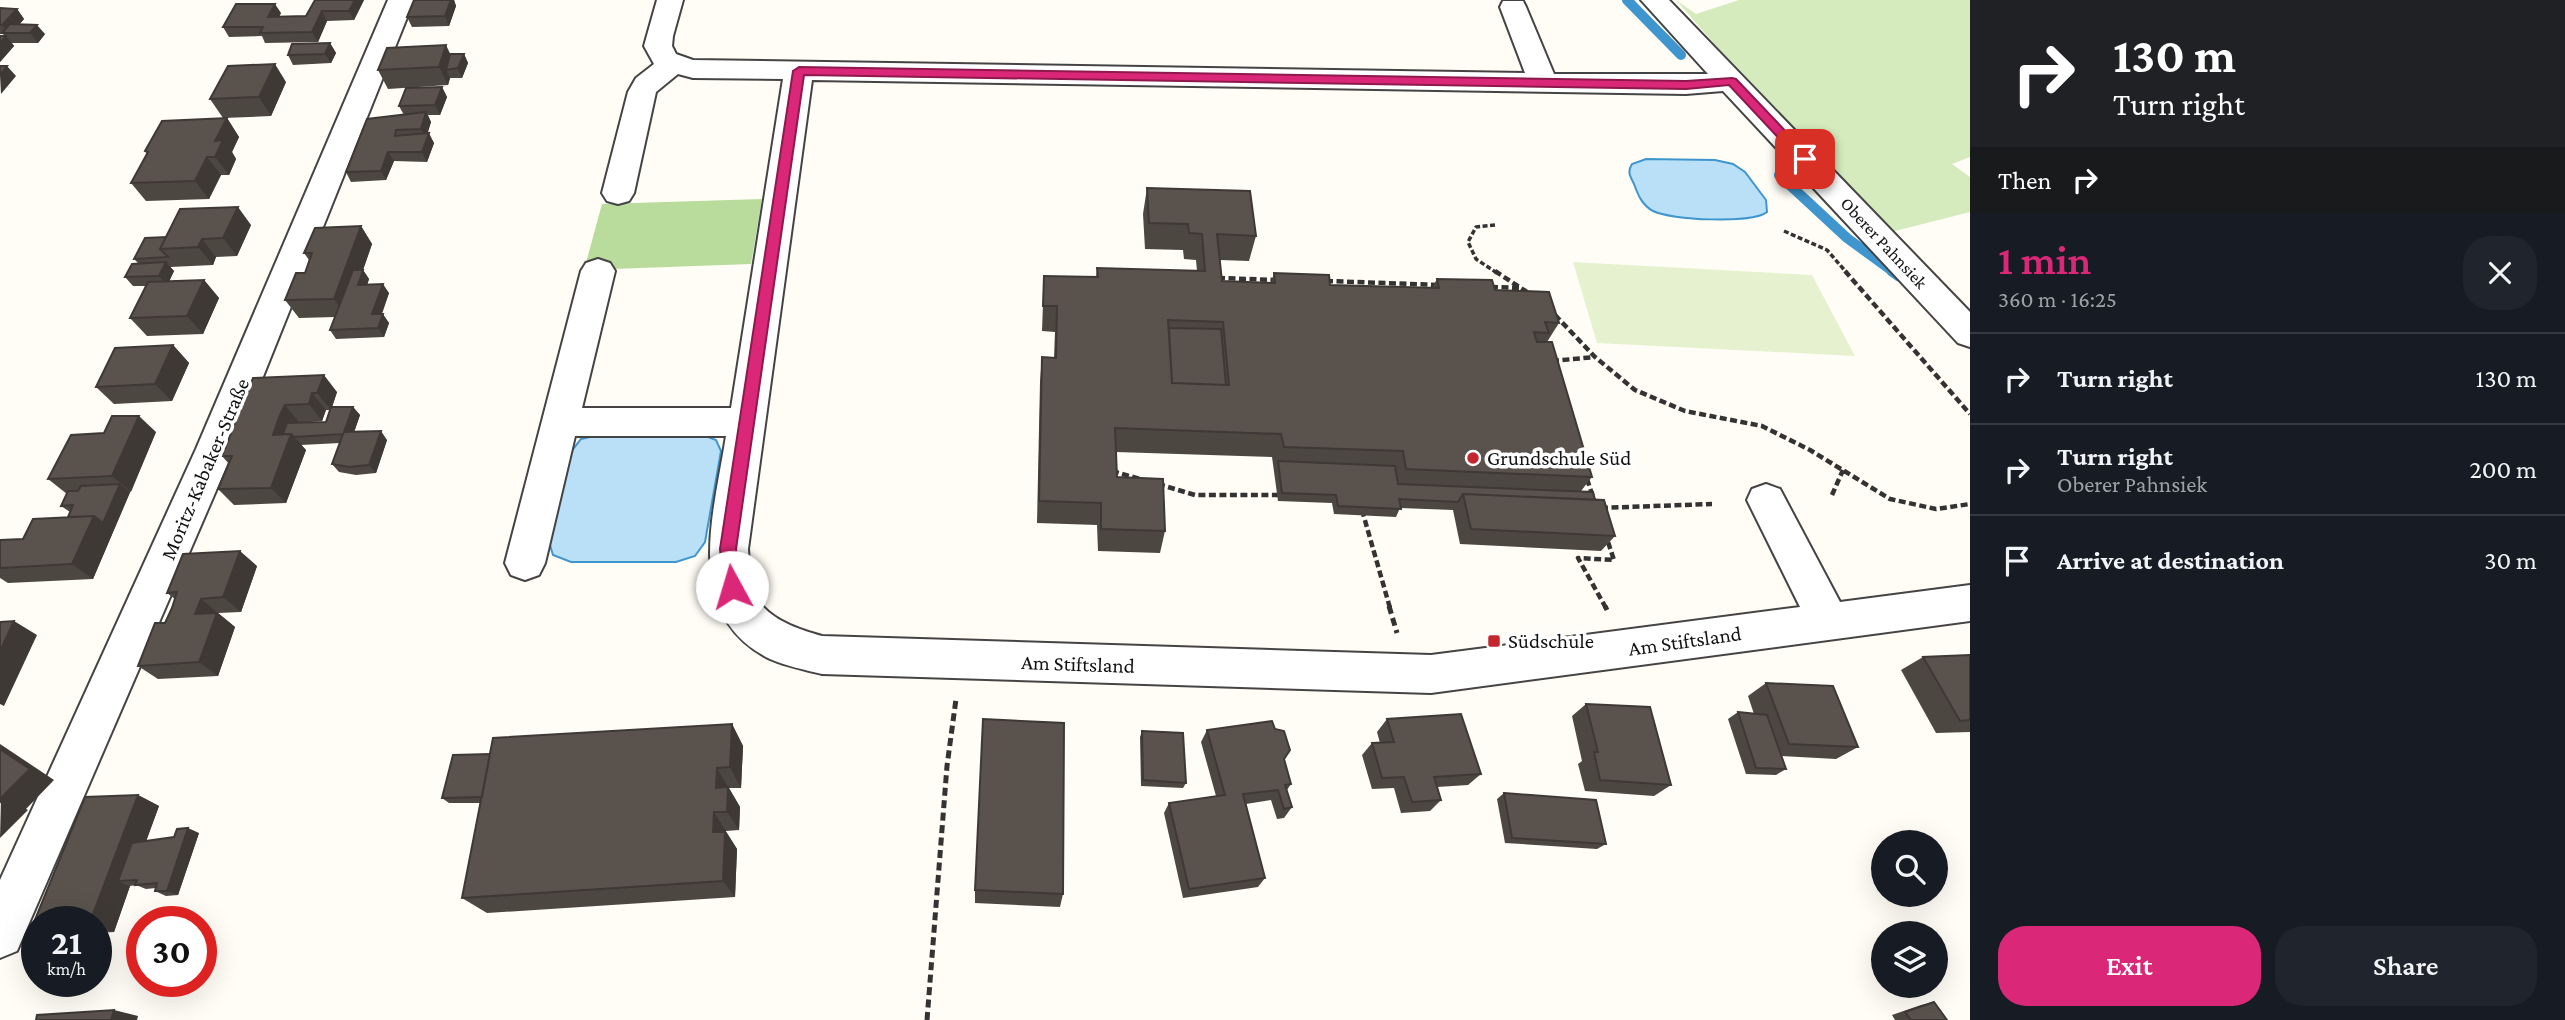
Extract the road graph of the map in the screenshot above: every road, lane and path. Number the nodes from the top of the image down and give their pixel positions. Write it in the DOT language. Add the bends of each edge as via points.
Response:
graph roads {
  1 [pos="401,0"];
  2 [pos="670,0"];
  3 [pos="1654,0"];
  4 [pos="1484,7"];
  5 [pos="1513,7"];
  6 [pos="1543,8"];
  7 [pos="672,65"];
  8 [pos="799,71"];
  9 [pos="1732,81"];
  10 [pos="1543,83"];
  11 [pos="618,193"];
  12 [pos="1495,225"];
  13 [pos="1784,230"];
  14 [pos="598,271"];
  15 [pos="1212,277"];
  16 [pos="1280,280"];
  17 [pos="1320,281"];
  18 [pos="1441,285"];
  19 [pos="1481,286"];
  20 [pos="1521,288"];
  21 [pos="1532,295"];
  22 [pos="1551,312"];
  23 [pos="1970,334"];
  24 [pos="1595,357"];
  25 [pos="1548,362"];
  26 [pos="1970,414"];
  27 [pos="561,422"];
  28 [pos="748,422"];
  29 [pos="1583,468"];
  30 [pos="1843,470"];
  31 [pos="1112,471"];
  32 [pos="1290,495"];
  33 [pos="1832,495"];
  34 [pos="1766,500"];
  35 [pos="1712,504"];
  36 [pos="1970,504"];
  37 [pos="1362,508"];
  38 [pos="1596,508"];
  39 [pos="1601,521"];
  40 [pos="1605,534"];
  41 [pos="526,563"];
  42 [pos="1970,603"];
  43 [pos="1829,622"];
  44 [pos="1628,648"];
  45 [pos="956,660"];
  46 [pos="1409,673"];
  47 [pos="0,934"];
  48 [pos="927,1020"];
  1 -- 47 [label="street, Moritz-Kabaker-Straße" via="215,449"];
  2 -- 7 [label="street" via="658,44 659,55"];
  3 -- 9 [label="street, Oberer Pahnsiek"];
  4 -- 5 [label="street"];
  5 -- 6 [label="street"];
  5 -- 10 [label="street"];
  7 -- 8 [label="street"];
  7 -- 11 [label="street" via="642,92"];
  8 -- 10 [label="street"];
  8 -- 28 [label="street, Am Stiftsland"];
  9 -- 10 [label="street" via="1686,85"];
  9 -- 23 [label="street, Oberer Pahnsiek"];
  12 -- 20 [label="path" via="1476,227 1468,242 1476,258"];
  13 -- 26 [label="path" via="1828,250"];
  14 -- 27 [label="street"];
  15 -- 16 [label="path"];
  17 -- 18 [label="path"];
  19 -- 20 [label="path"];
  20 -- 21 [label="path"];
  22 -- 24 [label="path"];
  24 -- 25 [label="path"];
  24 -- 30 [label="path" via="1635,390 1685,411 1762,426"];
  27 -- 28 [label="street"];
  27 -- 41 [label="street"];
  28 -- 45 [label="street, Am Stiftsland" via="728,549 732,587 756,626 785,645 822,655"];
  29 -- 38 [label="path"];
  30 -- 33 [label="path"];
  30 -- 36 [label="path" via="1890,499 1936,509"];
  31 -- 32 [label="path" via="1195,495"];
  34 -- 43 [label="street"];
  35 -- 38 [label="path"];
  37 -- 46 [label="path"];
  38 -- 39 [label="path"];
  40 -- 44 [label="path" via="1614,560 1578,558"];
  42 -- 43 [label="street, Am Stiftsland"];
  43 -- 44 [label="street, Am Stiftsland"];
  44 -- 46 [label="street, Am Stiftsland"];
  45 -- 46 [label="street, Am Stiftsland"];
  45 -- 48 [label="path" via="958,682"];
}
